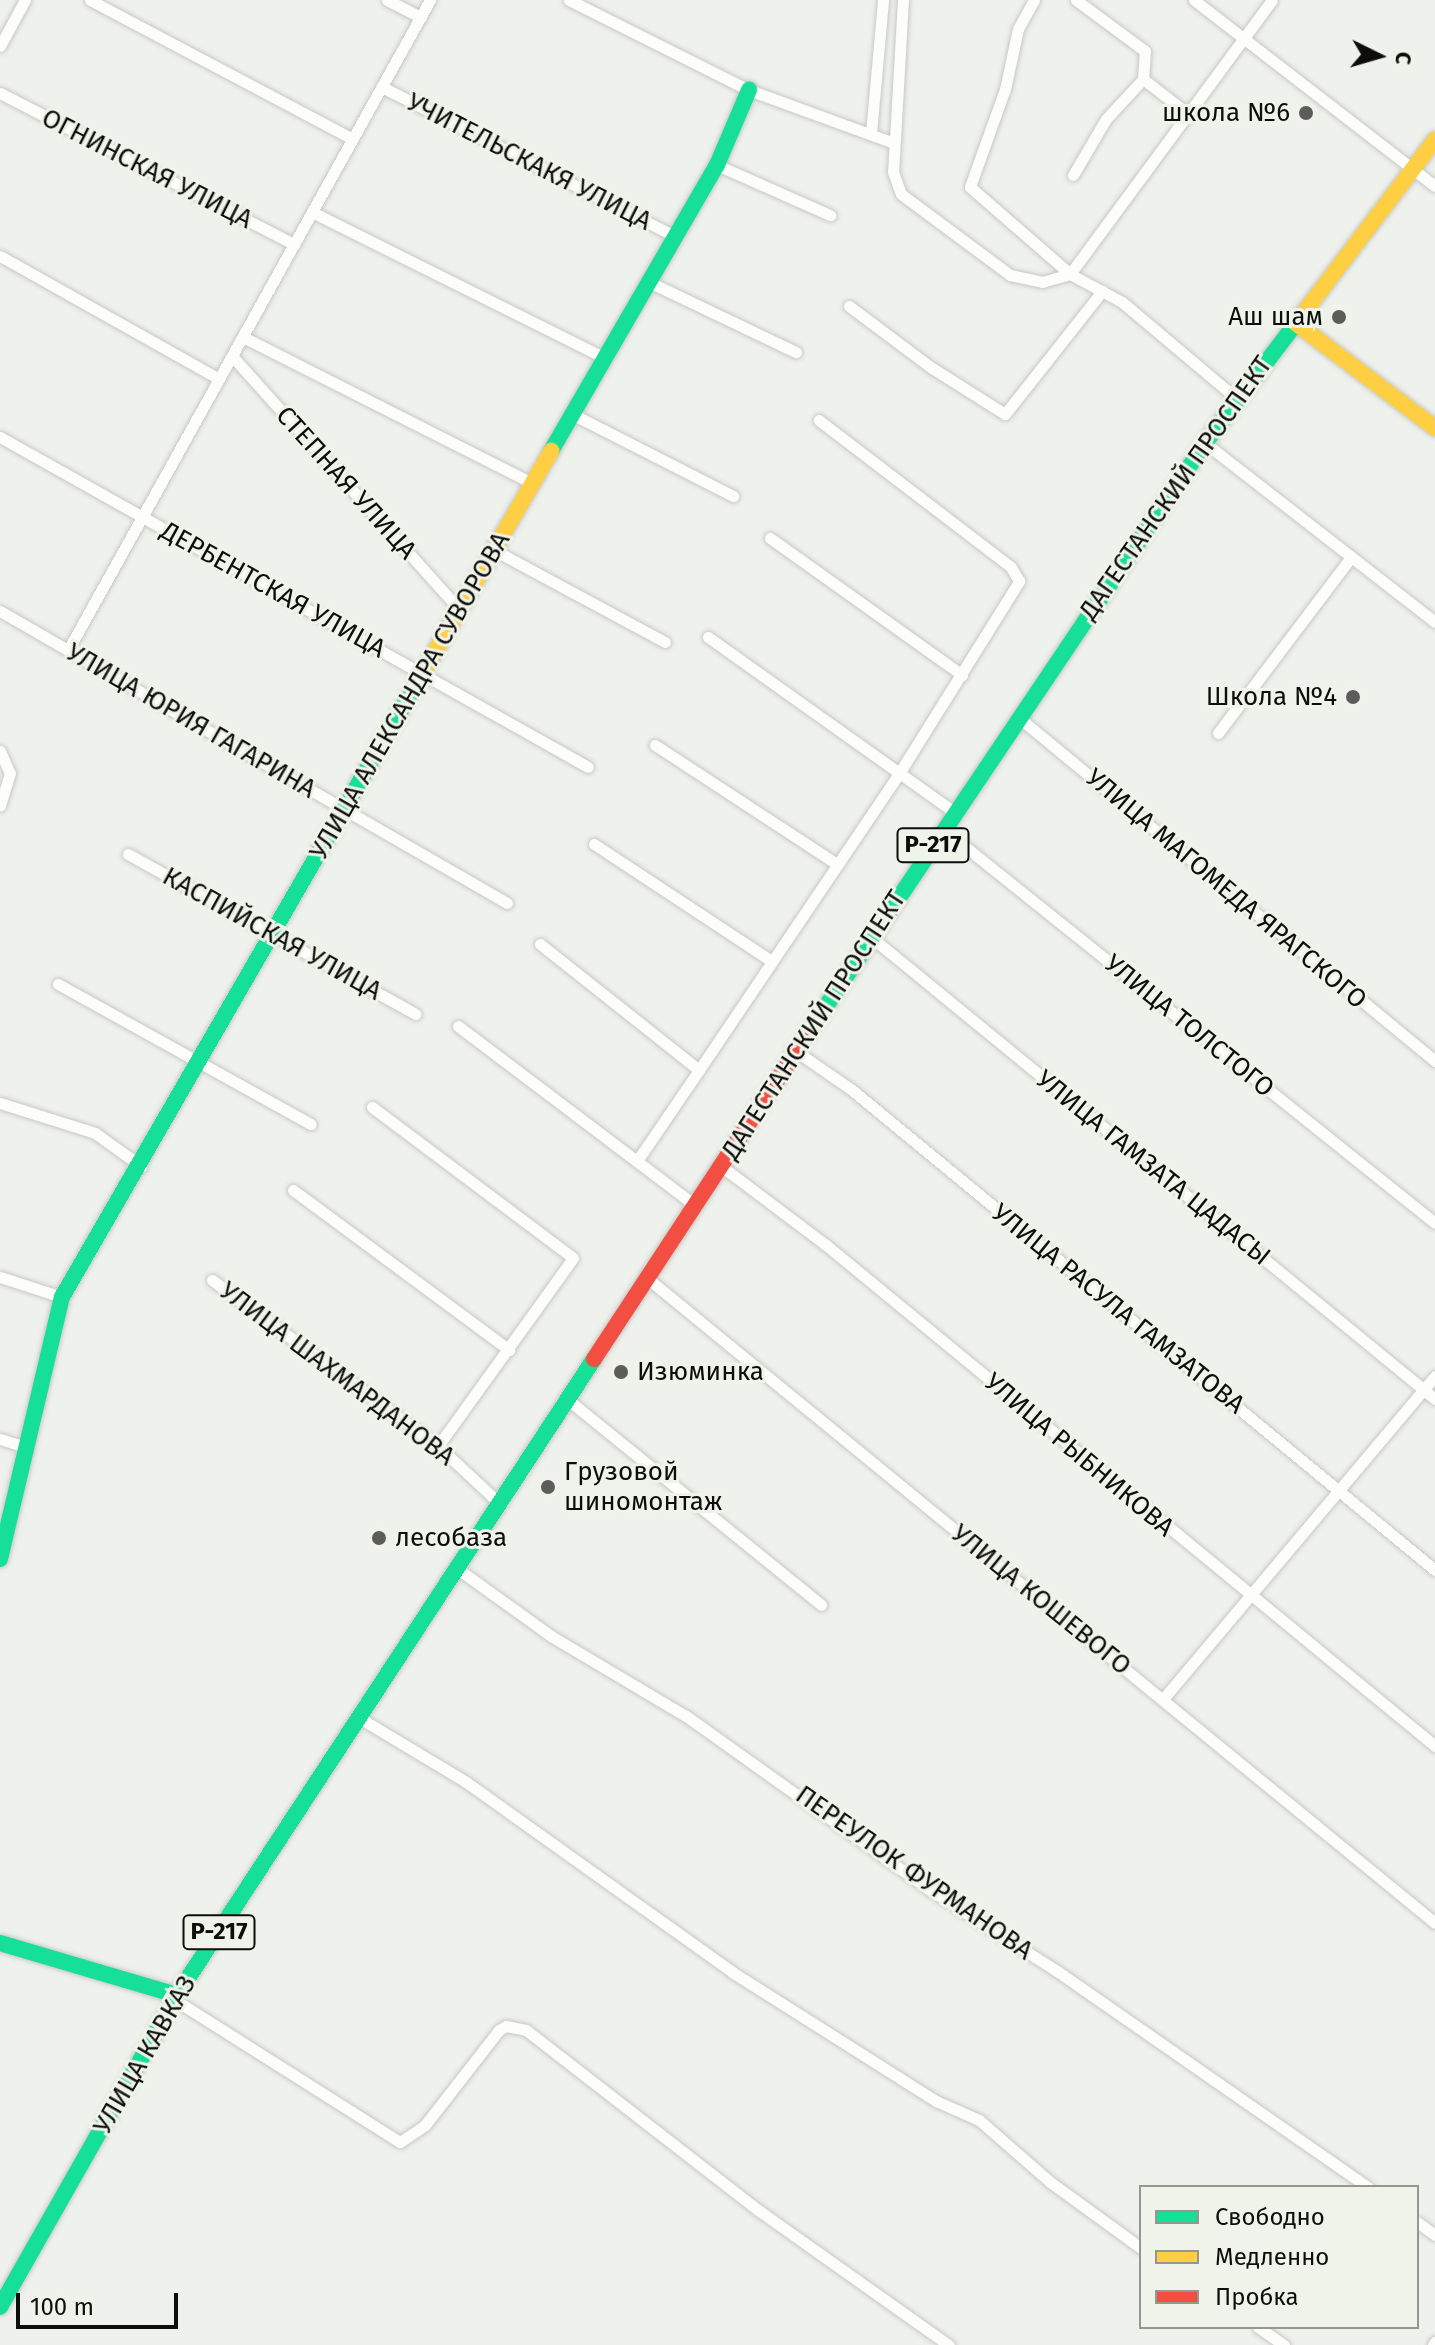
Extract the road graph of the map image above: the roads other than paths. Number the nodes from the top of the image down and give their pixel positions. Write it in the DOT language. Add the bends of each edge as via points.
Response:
graph roads {
  1 [pos="25,0"];
  2 [pos="90,0"];
  3 [pos="387,0"];
  4 [pos="430,0"];
  5 [pos="569,0"];
  6 [pos="883,0"];
  7 [pos="903,0"];
  8 [pos="1034,0"];
  9 [pos="1076,0"];
  10 [pos="1194,0"];
  11 [pos="1272,0"];
  12 [pos="421,17"];
  13 [pos="1242,38"];
  14 [pos="0,46"];
  15 [pos="1143,79"];
  16 [pos="382,87"];
  17 [pos="749,90"];
  18 [pos="0,93"];
  19 [pos="1187,113"];
  20 [pos="871,133"];
  21 [pos="353,139"];
  22 [pos="1435,140"];
  23 [pos="894,143"];
  24 [pos="717,165"];
  25 [pos="1413,168"];
  26 [pos="1073,175"];
  27 [pos="1435,186"];
  28 [pos="312,212"];
  29 [pos="830,215"];
  30 [pos="675,236"];
  31 [pos="294,244"];
  32 [pos="0,256"];
  33 [pos="1070,274"];
  34 [pos="649,282"];
  35 [pos="1102,291"];
  36 [pos="849,306"];
  37 [pos="1293,321"];
  38 [pos="243,337"];
  39 [pos="796,352"];
  40 [pos="232,356"];
  41 [pos="605,358"];
  42 [pos="219,379"];
  43 [pos="1237,399"];
  44 [pos="572,414"];
  45 [pos="819,420"];
  46 [pos="1435,428"];
  47 [pos="0,437"];
  48 [pos="1205,443"];
  49 [pos="532,483"];
  50 [pos="733,496"];
  51 [pos="142,517"];
  52 [pos="770,538"];
  53 [pos="494,550"];
  54 [pos="1351,557"];
  55 [pos="459,609"];
  56 [pos="0,611"];
  57 [pos="1435,622"];
  58 [pos="708,637"];
  59 [pos="665,642"];
  60 [pos="68,650"];
  61 [pos="422,674"];
  62 [pos="962,675"];
  63 [pos="1018,717"];
  64 [pos="1218,733"];
  65 [pos="655,745"];
  66 [pos="0,751"];
  67 [pos="588,767"];
  68 [pos="898,775"];
  69 [pos="0,806"];
  70 [pos="344,809"];
  71 [pos="954,812"];
  72 [pos="943,829"];
  73 [pos="594,844"];
  74 [pos="128,854"];
  75 [pos="837,864"];
  76 [pos="507,903"];
  77 [pos="272,934"];
  78 [pos="871,937"];
  79 [pos="540,944"];
  80 [pos="770,960"];
  81 [pos="58,984"];
  82 [pos="416,1014"];
  83 [pos="458,1026"];
  84 [pos="797,1052"];
  85 [pos="198,1061"];
  86 [pos="1435,1061"];
  87 [pos="699,1070"];
  88 [pos="0,1103"];
  89 [pos="372,1107"];
  90 [pos="311,1124"];
  91 [pos="637,1161"];
  92 [pos="141,1166"];
  93 [pos="721,1166"];
  94 [pos="293,1190"];
  95 [pos="696,1206"];
  96 [pos="1435,1223"];
  97 [pos="0,1277"];
  98 [pos="647,1278"];
  99 [pos="212,1280"];
  100 [pos="62,1297"];
  101 [pos="509,1350"];
  102 [pos="1435,1376"];
  103 [pos="1424,1389"];
  104 [pos="566,1398"];
  105 [pos="1435,1399"];
  106 [pos="0,1439"];
  107 [pos="438,1446"];
  108 [pos="26,1447"];
  109 [pos="1338,1490"];
  110 [pos="498,1502"];
  111 [pos="0,1559"];
  112 [pos="455,1567"];
  113 [pos="1435,1570"];
  114 [pos="1250,1596"];
  115 [pos="821,1605"];
  116 [pos="1163,1699"];
  117 [pos="357,1717"];
  118 [pos="1435,1746"];
  119 [pos="1435,1923"];
  120 [pos="0,1943"];
  121 [pos="176,1998"];
  122 [pos="1365,2185"];
  123 [pos="1139,2247"];
  124 [pos="0,2307"];
  125 [pos="1261,2329"];
  126 [pos="949,2345"];
  127 [pos="1284,2345"];
  1 -- 14 [label="street"];
  2 -- 21 [label="street"];
  3 -- 12 [label="street"];
  4 -- 12 [label="street"];
  5 -- 17 [label="street"];
  6 -- 20 [label="street"];
  7 -- 23 [label="street"];
  8 -- 33 [label="street" via="1018,29 1005,89 970,187"];
  9 -- 15 [label="street" via="1145,51"];
  10 -- 13 [label="street"];
  11 -- 13 [label="street"];
  12 -- 16 [label="street"];
  13 -- 19 [label="street"];
  13 -- 25 [label="street"];
  15 -- 19 [label="street"];
  15 -- 26 [label="street" via="1106,119"];
  16 -- 21 [label="street"];
  16 -- 30 [label="street, УЧИТЕЛЬСКАКЯ УЛИЦА"];
  17 -- 20 [label="street"];
  17 -- 24 [label="main road, УЛИЦА АЛЕКСАНДРА СУВОРОВА"];
  18 -- 31 [label="street, ОГНИНСКАЯ УЛИЦА"];
  19 -- 33 [label="street"];
  20 -- 23 [label="street"];
  21 -- 28 [label="street"];
  22 -- 25 [label="main road, ДАГЕСТАНСКИЙ ПРОСПЕКТ / Р-217"];
  23 -- 33 [label="street" via="893,172 901,194 953,237 1010,275 1042,282"];
  24 -- 29 [label="street"];
  24 -- 30 [label="main road, УЛИЦА АЛЕКСАНДРА СУВОРОВА"];
  25 -- 27 [label="street"];
  25 -- 37 [label="main road, ДАГЕСТАНСКИЙ ПРОСПЕКТ / Р-217"];
  28 -- 31 [label="street"];
  28 -- 41 [label="street"];
  30 -- 34 [label="main road, УЛИЦА АЛЕКСАНДРА СУВОРОВА"];
  31 -- 38 [label="street"];
  32 -- 42 [label="street"];
  33 -- 35 [label="street"];
  34 -- 39 [label="street"];
  34 -- 41 [label="main road, УЛИЦА АЛЕКСАНДРА СУВОРОВА"];
  35 -- 36 [label="street" via="1005,414"];
  35 -- 43 [label="street"];
  37 -- 43 [label="main road, ДАГЕСТАНСКИЙ ПРОСПЕКТ / Р-217"];
  37 -- 46 [label="main road"];
  38 -- 40 [label="street"];
  38 -- 49 [label="street"];
  40 -- 42 [label="street"];
  40 -- 55 [label="street, СТЕПНАЯ УЛИЦА"];
  41 -- 44 [label="main road, УЛИЦА АЛЕКСАНДРА СУВОРОВА"];
  42 -- 51 [label="street"];
  43 -- 48 [label="main road, ДАГЕСТАНСКИЙ ПРОСПЕКТ / Р-217"];
  44 -- 49 [label="main road, УЛИЦА АЛЕКСАНДРА СУВОРОВА"];
  44 -- 50 [label="street"];
  45 -- 62 [label="street" via="1011,567 1019,581"];
  47 -- 51 [label="street, ДЕРБЕНТСКАЯ УЛИЦА"];
  48 -- 54 [label="street"];
  48 -- 63 [label="main road, ДАГЕСТАНСКИЙ ПРОСПЕКТ / Р-217"];
  49 -- 53 [label="main road, УЛИЦА АЛЕКСАНДРА СУВОРОВА"];
  51 -- 60 [label="street"];
  51 -- 61 [label="street, ДЕРБЕНТСКАЯ УЛИЦА"];
  52 -- 62 [label="street"];
  53 -- 55 [label="main road, УЛИЦА АЛЕКСАНДРА СУВОРОВА"];
  53 -- 59 [label="street"];
  54 -- 57 [label="street"];
  54 -- 64 [label="street"];
  55 -- 61 [label="main road, УЛИЦА АЛЕКСАНДРА СУВОРОВА"];
  56 -- 60 [label="street, УЛИЦА ЮРИЯ ГАГАРИНА"];
  58 -- 68 [label="street"];
  60 -- 70 [label="street, УЛИЦА ЮРИЯ ГАГАРИНА"];
  61 -- 67 [label="street, ДЕРБЕНТСКАЯ УЛИЦА"];
  61 -- 70 [label="main road, УЛИЦА АЛЕКСАНДРА СУВОРОВА"];
  62 -- 68 [label="street"];
  63 -- 71 [label="main road, ДАГЕСТАНСКИЙ ПРОСПЕКТ / Р-217"];
  63 -- 86 [label="street, УЛИЦА МАГОМЕДА ЯРАГСКОГО"];
  65 -- 75 [label="street"];
  66 -- 69 [label="street" via="10,773"];
  68 -- 71 [label="street"];
  68 -- 75 [label="street"];
  70 -- 76 [label="street, УЛИЦА ЮРИЯ ГАГАРИНА"];
  70 -- 77 [label="main road, УЛИЦА АЛЕКСАНДРА СУВОРОВА"];
  71 -- 72 [label="main road, ДАГЕСТАНСКИЙ ПРОСПЕКТ / Р-217"];
  72 -- 78 [label="main road, ДАГЕСТАНСКИЙ ПРОСПЕКТ / Р-217"];
  72 -- 96 [label="street, УЛИЦА ТОЛСТОГО"];
  73 -- 80 [label="street"];
  74 -- 77 [label="street, КАСПИЙСКАЯ УЛИЦА"];
  75 -- 80 [label="street"];
  77 -- 82 [label="street, КАСПИЙСКАЯ УЛИЦА"];
  77 -- 85 [label="main road, УЛИЦА АЛЕКСАНДРА СУВОРОВА"];
  78 -- 84 [label="main road, ДАГЕСТАНСКИЙ ПРОСПЕКТ / Р-217"];
  78 -- 103 [label="street, УЛИЦА ГАМЗАТА ЦАДАСЫ"];
  79 -- 87 [label="street"];
  80 -- 87 [label="street"];
  81 -- 85 [label="street"];
  83 -- 91 [label="street"];
  84 -- 93 [label="main road, ДАГЕСТАНСКИЙ ПРОСПЕКТ / Р-217"];
  84 -- 109 [label="street, УЛИЦА РАСУЛА ГАМЗАТОВА" via="852,1090"];
  85 -- 90 [label="street"];
  85 -- 92 [label="main road, УЛИЦА АЛЕКСАНДРА СУВОРОВА"];
  87 -- 91 [label="street"];
  88 -- 92 [label="street" via="95,1133"];
  89 -- 101 [label="street" via="573,1258"];
  91 -- 95 [label="street"];
  92 -- 100 [label="main road, УЛИЦА АЛЕКСАНДРА СУВОРОВА"];
  93 -- 95 [label="main road, ДАГЕСТАНСКИЙ ПРОСПЕКТ / Р-217"];
  93 -- 114 [label="street, УЛИЦА РЫБНИКОВА" via="826,1245"];
  94 -- 101 [label="street"];
  95 -- 98 [label="main road, ДАГЕСТАНСКИЙ ПРОСПЕКТ / Р-217"];
  97 -- 100 [label="street"];
  98 -- 104 [label="main road, ДАГЕСТАНСКИЙ ПРОСПЕКТ / Р-217"];
  98 -- 116 [label="street, УЛИЦА КОШЕВОГО"];
  99 -- 107 [label="street, УЛИЦА ШАХМАРДАНОВА"];
  100 -- 108 [label="main road, УЛИЦА АЛЕКСАНДРА СУВОРОВА"];
  101 -- 107 [label="street"];
  102 -- 103 [label="street"];
  103 -- 105 [label="street, УЛИЦА ГАМЗАТА ЦАДАСЫ"];
  103 -- 109 [label="street"];
  104 -- 110 [label="main road, ДАГЕСТАНСКИЙ ПРОСПЕКТ / Р-217"];
  104 -- 115 [label="street"];
  106 -- 108 [label="street"];
  107 -- 110 [label="street, УЛИЦА ШАХМАРДАНОВА"];
  108 -- 111 [label="main road, УЛИЦА АЛЕКСАНДРА СУВОРОВА"];
  109 -- 113 [label="street, УЛИЦА РАСУЛА ГАМЗАТОВА"];
  109 -- 114 [label="street"];
  110 -- 112 [label="main road, ДАГЕСТАНСКИЙ ПРОСПЕКТ / Р-217"];
  112 -- 117 [label="main road, УЛИЦА КАВКАЗ / Р-217"];
  112 -- 122 [label="street, ПЕРЕУЛОК ФУРМАНОВА" via="563,1644 686,1716 927,1888 1057,1971"];
  114 -- 116 [label="street"];
  114 -- 118 [label="street, УЛИЦА РЫБНИКОВА"];
  116 -- 119 [label="street, УЛИЦА КОШЕВОГО"];
  117 -- 121 [label="main road, УЛИЦА КАВКАЗ / Р-217"];
  117 -- 123 [label="street" via="466,1782 732,1972 936,2101 979,2120 1086,2211"];
  120 -- 121 [label="main road"];
  121 -- 124 [label="main road, УЛИЦА КАВКАЗ / Р-217"];
  121 -- 126 [label="street" via="400,2142 425,2125 499,2030 526,2030 758,2210"];
  125 -- 127 [label="street"];
}
